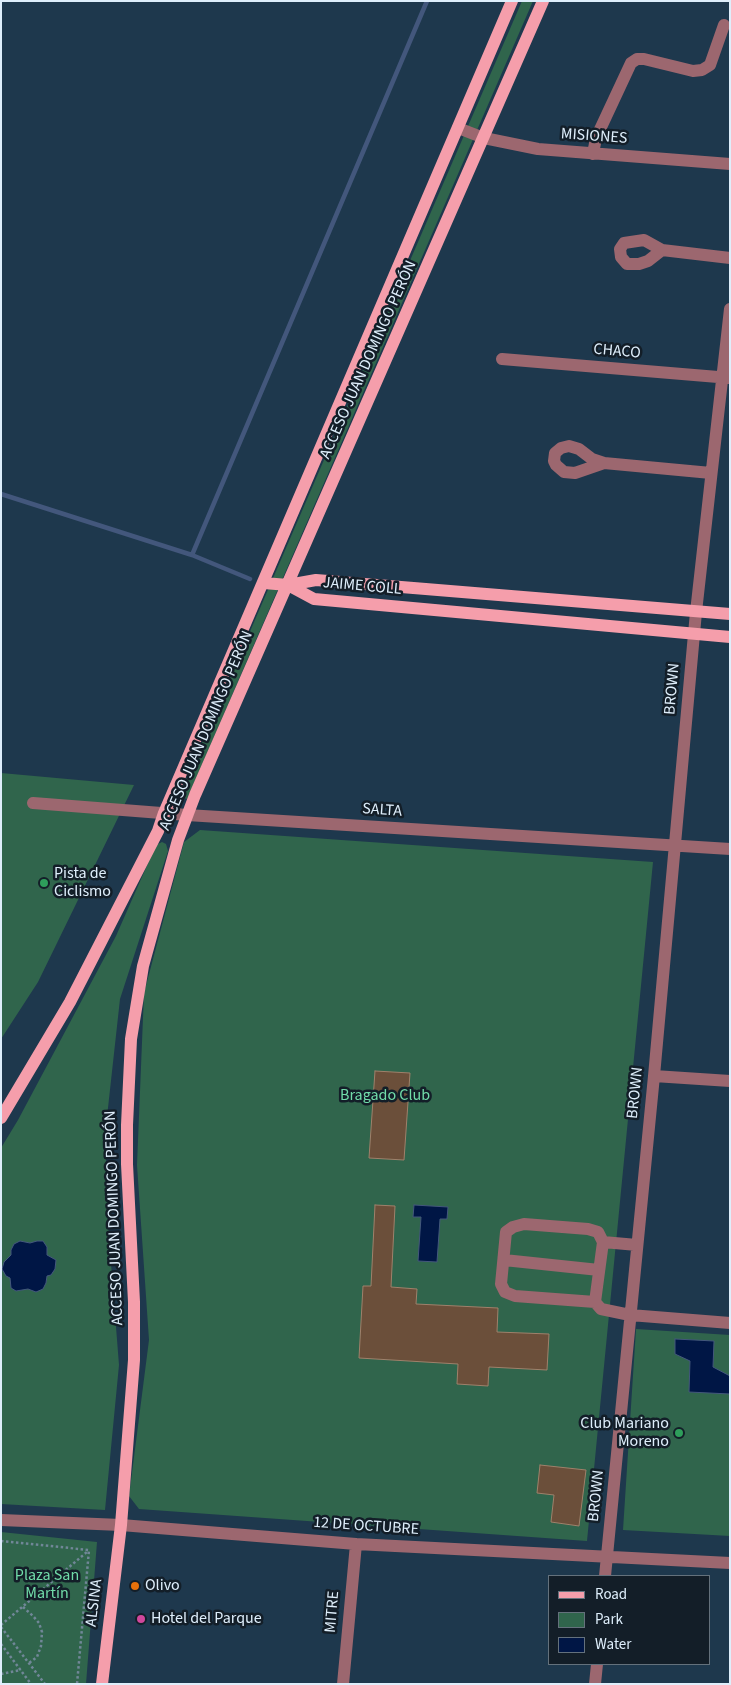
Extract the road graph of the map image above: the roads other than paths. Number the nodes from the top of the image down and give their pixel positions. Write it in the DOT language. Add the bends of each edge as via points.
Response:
graph roads {
  1 [pos="512,1"];
  2 [pos="543,1"];
  3 [pos="724,25"];
  4 [pos="458,128"];
  5 [pos="484,138"];
  6 [pos="593,154"];
  7 [pos="730,164"];
  8 [pos="662,250"];
  9 [pos="730,258"];
  10 [pos="730,309"];
  11 [pos="502,359"];
  12 [pos="726,378"];
  13 [pos="604,463"];
  14 [pos="711,472"];
  15 [pos="264,583"];
  16 [pos="288,585"];
  17 [pos="696,612"];
  18 [pos="730,614"];
  19 [pos="694,634"];
  20 [pos="730,636"];
  21 [pos="33,803"];
  22 [pos="164,813"];
  23 [pos="187,815"];
  24 [pos="676,846"];
  25 [pos="730,850"];
  26 [pos="654,1076"];
  27 [pos="730,1081"];
  28 [pos="1,1118"];
  29 [pos="602,1242"];
  30 [pos="637,1245"];
  31 [pos="504,1260"];
  32 [pos="599,1270"];
  33 [pos="595,1302"];
  34 [pos="630,1315"];
  35 [pos="730,1324"];
  36 [pos="1,1520"];
  37 [pos="121,1525"];
  38 [pos="356,1544"];
  39 [pos="607,1558"];
  40 [pos="730,1563"];
  41 [pos="605,1575"];
  42 [pos="597,1665"];
  43 [pos="102,1684"];
  44 [pos="343,1684"];
  45 [pos="595,1684"];
  1 -- 4 [label="main road, ACCESO JUAN DOMINGO PERÓN"];
  2 -- 5 [label="main road, ACCESO JUAN DOMINGO PERÓN"];
  3 -- 6 [label="street" via="710,65 702,70 692,71 644,59 631,62 596,138"];
  4 -- 5 [label="street, MISIONES"];
  4 -- 15 [label="main road, ACCESO JUAN DOMINGO PERÓN"];
  5 -- 6 [label="street, MISIONES" via="538,149"];
  5 -- 16 [label="main road, ACCESO JUAN DOMINGO PERÓN"];
  6 -- 7 [label="street, MISIONES"];
  8 -- 9 [label="street"];
  10 -- 12 [label="street, BROWN"];
  11 -- 12 [label="street, CHACO"];
  12 -- 14 [label="street, BROWN"];
  13 -- 14 [label="street"];
  14 -- 17 [label="street, BROWN"];
  15 -- 16 [label="main road"];
  15 -- 22 [label="main road, ACCESO JUAN DOMINGO PERÓN"];
  16 -- 17 [label="main road, JAIME COLL" via="316,580"];
  16 -- 19 [label="main road, JAIME COLL" via="314,598"];
  16 -- 23 [label="main road, ACCESO JUAN DOMINGO PERÓN"];
  17 -- 18 [label="main road, JAIME COLL"];
  17 -- 19 [label="street, BROWN"];
  19 -- 20 [label="main road, JAIME COLL"];
  19 -- 24 [label="street, BROWN"];
  21 -- 22 [label="street, SALTA"];
  22 -- 23 [label="street, SALTA"];
  22 -- 28 [label="main road, ACCESO JUAN DOMINGO PERÓN" via="158,832 74,994"];
  23 -- 24 [label="street, SALTA"];
  23 -- 37 [label="main road, ACCESO JUAN DOMINGO PERÓN" via="143,966 131,1038 127,1164 134,1360"];
  24 -- 25 [label="street, SALTA"];
  24 -- 26 [label="street, BROWN"];
  26 -- 27 [label="street"];
  26 -- 30 [label="street, BROWN"];
  29 -- 30 [label="street"];
  29 -- 31 [label="street" via="598,1232 588,1229 524,1224 506,1232"];
  29 -- 32 [label="street"];
  30 -- 34 [label="street, BROWN"];
  31 -- 32 [label="street"];
  31 -- 33 [label="street" via="501,1284 505,1292 515,1296"];
  32 -- 33 [label="street"];
  33 -- 34 [label="street" via="601,1309"];
  34 -- 35 [label="street"];
  34 -- 39 [label="street, BROWN"];
  36 -- 37 [label="street, 12 DE OCTUBRE"];
  37 -- 38 [label="street, 12 DE OCTUBRE"];
  37 -- 43 [label="main road, ALSINA"];
  38 -- 39 [label="street, 12 DE OCTUBRE"];
  38 -- 44 [label="street, MITRE"];
  39 -- 40 [label="street, 12 DE OCTUBRE"];
  39 -- 41 [label="street, BROWN"];
  42 -- 45 [label="street"];
}
